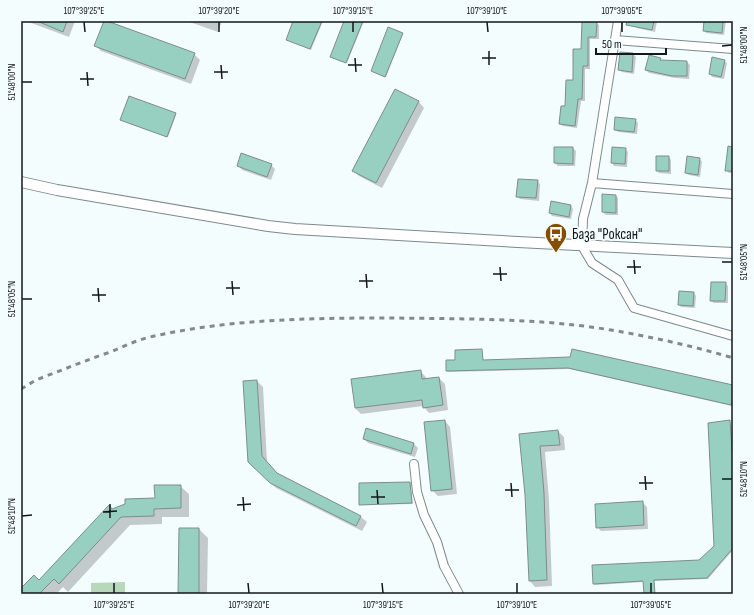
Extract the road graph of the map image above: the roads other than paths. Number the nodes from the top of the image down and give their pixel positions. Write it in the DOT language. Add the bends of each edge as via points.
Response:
graph roads {
  1 [pos="618,21"];
  2 [pos="615,40"];
  3 [pos="733,49"];
  4 [pos="21,182"];
  5 [pos="592,183"];
  6 [pos="733,194"];
  7 [pos="582,246"];
  8 [pos="733,253"];
  9 [pos="733,336"];
  10 [pos="414,464"];
  11 [pos="459,594"];
  1 -- 2 [label="street"];
  2 -- 3 [label="street"];
  2 -- 5 [label="street"];
  4 -- 7 [label="street" via="268,226"];
  5 -- 6 [label="street"];
  5 -- 7 [label="street" via="583,219"];
  7 -- 8 [label="street"];
  7 -- 9 [label="street" via="592,263 618,280 634,308"];
  10 -- 11 [label="street" via="417,492 424,515 437,542 444,566"];
}
